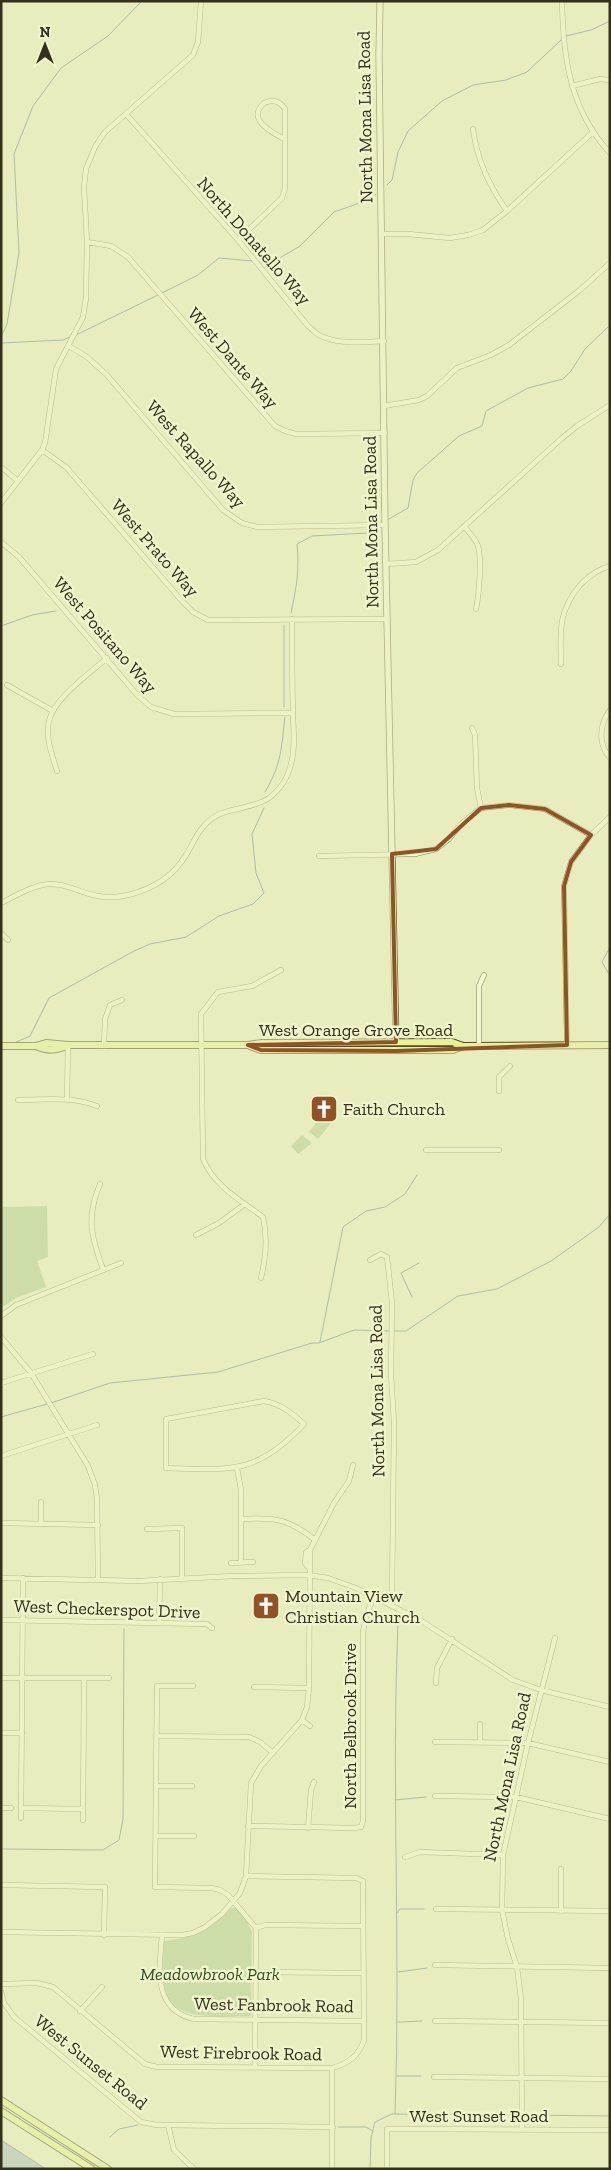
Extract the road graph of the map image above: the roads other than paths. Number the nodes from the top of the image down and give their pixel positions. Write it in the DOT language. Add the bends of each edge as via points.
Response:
graph roads {
  1 [pos="201,1"];
  2 [pos="380,1"];
  3 [pos="562,1"];
  4 [pos="608,80"];
  5 [pos="572,86"];
  6 [pos="126,114"];
  7 [pos="473,129"];
  8 [pos="593,132"];
  9 [pos="284,138"];
  10 [pos="610,153"];
  11 [pos="507,211"];
  12 [pos="382,234"];
  13 [pos="238,240"];
  14 [pos="87,242"];
  15 [pos="610,262"];
  16 [pos="384,341"];
  17 [pos="69,346"];
  18 [pos="610,405"];
  19 [pos="384,406"];
  20 [pos="385,433"];
  21 [pos="42,450"];
  22 [pos="1,467"];
  23 [pos="18,481"];
  24 [pos="1,503"];
  25 [pos="385,525"];
  26 [pos="465,527"];
  27 [pos="1,542"];
  28 [pos="386,564"];
  29 [pos="610,566"];
  30 [pos="476,609"];
  31 [pos="387,619"];
  32 [pos="292,620"];
  33 [pos="107,658"];
  34 [pos="560,664"];
  35 [pos="7,685"];
  36 [pos="610,710"];
  37 [pos="53,711"];
  38 [pos="293,713"];
  39 [pos="472,728"];
  40 [pos="610,758"];
  41 [pos="57,771"];
  42 [pos="481,808"];
  43 [pos="610,817"];
  44 [pos="591,836"];
  45 [pos="392,854"];
  46 [pos="318,856"];
  47 [pos="1,903"];
  48 [pos="1,933"];
  49 [pos="8,940"];
  50 [pos="281,970"];
  51 [pos="484,975"];
  52 [pos="122,1000"];
  53 [pos="396,1042"];
  54 [pos="68,1045"];
  55 [pos="202,1045"];
  56 [pos="248,1045"];
  57 [pos="567,1045"];
  58 [pos="610,1045"];
  59 [pos="1,1046"];
  60 [pos="104,1046"];
  61 [pos="463,1046"];
  62 [pos="479,1046"];
  63 [pos="510,1066"];
  64 [pos="499,1091"];
  65 [pos="67,1099"];
  66 [pos="18,1100"];
  67 [pos="97,1106"];
  68 [pos="426,1150"];
  69 [pos="499,1150"];
  70 [pos="100,1184"];
  71 [pos="245,1204"];
  72 [pos="196,1235"];
  73 [pos="370,1260"];
  74 [pos="121,1263"];
  75 [pos="103,1269"];
  76 [pos="261,1278"];
  77 [pos="1,1316"];
  78 [pos="1,1338"];
  79 [pos="93,1354"];
  80 [pos="31,1373"];
  81 [pos="1,1383"];
  82 [pos="97,1425"];
  83 [pos="69,1435"];
  84 [pos="1,1456"];
  85 [pos="353,1465"];
  86 [pos="237,1468"];
  87 [pos="41,1502"];
  88 [pos="242,1519"];
  89 [pos="1,1523"];
  90 [pos="40,1524"];
  91 [pos="98,1525"];
  92 [pos="147,1529"];
  93 [pos="315,1540"];
  94 [pos="241,1562"];
  95 [pos="253,1562"];
  96 [pos="231,1563"];
  97 [pos="308,1575"];
  98 [pos="182,1577"];
  99 [pos="1,1578"];
  100 [pos="23,1578"];
  101 [pos="160,1579"];
  102 [pos="98,1580"];
  103 [pos="374,1597"];
  104 [pos="390,1604"];
  105 [pos="1,1620"];
  106 [pos="22,1620"];
  107 [pos="159,1623"];
  108 [pos="212,1628"];
  109 [pos="554,1638"];
  110 [pos="452,1639"];
  111 [pos="1,1678"];
  112 [pos="22,1678"];
  113 [pos="84,1678"];
  114 [pos="109,1678"];
  115 [pos="436,1683"];
  116 [pos="193,1686"];
  117 [pos="254,1687"];
  118 [pos="309,1688"];
  119 [pos="541,1690"];
  120 [pos="610,1707"];
  121 [pos="302,1720"];
  122 [pos="480,1724"];
  123 [pos="310,1726"];
  124 [pos="1,1733"];
  125 [pos="22,1733"];
  126 [pos="157,1736"];
  127 [pos="435,1742"];
  128 [pos="480,1742"];
  129 [pos="528,1743"];
  130 [pos="273,1754"];
  131 [pos="610,1762"];
  132 [pos="314,1782"];
  133 [pos="156,1786"];
  134 [pos="192,1786"];
  135 [pos="435,1796"];
  136 [pos="516,1797"];
  137 [pos="1,1808"];
  138 [pos="11,1808"];
  139 [pos="21,1808"];
  140 [pos="83,1809"];
  141 [pos="21,1818"];
  142 [pos="610,1819"];
  143 [pos="83,1820"];
  144 [pos="248,1826"];
  145 [pos="308,1828"];
  146 [pos="156,1836"];
  147 [pos="194,1836"];
  148 [pos="503,1855"];
  149 [pos="405,1857"];
  150 [pos="561,1869"];
  151 [pos="246,1876"];
  152 [pos="1,1885"];
  153 [pos="234,1902"];
  154 [pos="436,1909"];
  155 [pos="502,1910"];
  156 [pos="561,1911"];
  157 [pos="610,1911"];
  158 [pos="363,1926"];
  159 [pos="256,1928"];
  160 [pos="1,1932"];
  161 [pos="104,1935"];
  162 [pos="162,1936"];
  163 [pos="434,1965"];
  164 [pos="517,1967"];
  165 [pos="610,1968"];
  166 [pos="256,1972"];
  167 [pos="363,1973"];
  168 [pos="1,1984"];
  169 [pos="102,1986"];
  170 [pos="1,1991"];
  171 [pos="80,2011"];
  172 [pos="256,2021"];
  173 [pos="363,2021"];
  174 [pos="434,2021"];
  175 [pos="523,2023"];
  176 [pos="610,2023"];
  177 [pos="255,2068"];
  178 [pos="332,2068"];
  179 [pos="434,2077"];
  180 [pos="523,2078"];
  181 [pos="610,2079"];
  182 [pos="1,2100"];
  183 [pos="1,2111"];
  184 [pos="168,2125"];
  185 [pos="333,2127"];
  186 [pos="522,2130"];
  187 [pos="610,2130"];
  188 [pos="92,2169"];
  189 [pos="108,2169"];
  190 [pos="194,2169"];
  191 [pos="332,2169"];
  192 [pos="387,2169"];
  1 -- 6 [label="street" via="198,42 192,55"];
  2 -- 12 [label="street, North Mona Lisa Road"];
  3 -- 5 [label="street" via="565,62"];
  4 -- 5 [label="street"];
  5 -- 8 [label="street"];
  6 -- 13 [label="street, North Donatello Way"];
  6 -- 14 [label="street" via="100,140 86,169"];
  7 -- 11 [label="street" via="482,167"];
  8 -- 10 [label="street"];
  8 -- 11 [label="street"];
  9 -- 9 [label="street" via="285,109 275,101 264,103 258,112 258,121 266,130"];
  9 -- 13 [label="street" via="286,165 282,198"];
  11 -- 12 [label="street" via="483,230 458,237"];
  12 -- 16 [label="street, North Mona Lisa Road"];
  13 -- 16 [label="street, North Donatello Way" via="308,326 320,336 347,342"];
  14 -- 17 [label="street" via="83,317"];
  14 -- 20 [label="street, West Dante Way" via="111,246 128,257 275,426 296,434"];
  15 -- 19 [label="street" via="510,345 457,368 419,400"];
  16 -- 19 [label="street, North Mona Lisa Road"];
  17 -- 21 [label="street" via="54,377 47,437"];
  17 -- 25 [label="street, West Rapallo Way" via="106,374 223,510 236,520 257,527"];
  18 -- 26 [label="street" via="561,439"];
  19 -- 20 [label="street, North Mona Lisa Road"];
  20 -- 25 [label="street, North Mona Lisa Road"];
  21 -- 23 [label="street"];
  21 -- 32 [label="street, West Prato Way" via="66,467 193,612 208,620"];
  22 -- 23 [label="street"];
  23 -- 24 [label="street"];
  25 -- 28 [label="street, North Mona Lisa Road"];
  26 -- 28 [label="street" via="422,559 408,564"];
  26 -- 30 [label="street" via="479,548 480,592"];
  27 -- 33 [label="street, West Positano Way" via="19,557"];
  28 -- 31 [label="street, North Mona Lisa Road"];
  29 -- 34 [label="street" via="588,576 566,604 560,634"];
  31 -- 32 [label="street, West Prato Way"];
  31 -- 45 [label="street, North Mona Lisa Road"];
  32 -- 38 [label="street"];
  33 -- 37 [label="street"];
  33 -- 38 [label="street, West Positano Way" via="145,702 167,713"];
  35 -- 37 [label="street"];
  36 -- 40 [label="street" via="601,731 602,744"];
  37 -- 41 [label="street" via="48,722 48,743"];
  38 -- 47 [label="street" via="292,763 281,785 260,803 230,809 208,821 180,865 158,884 128,895 98,896 52,884 22,892"];
  39 -- 42 [label="street"];
  42 -- 44 [label="street" via="509,805 546,809"];
  42 -- 45 [label="street" via="436,849 415,854"];
  43 -- 44 [label="street"];
  44 -- 57 [label="street" via="572,862 564,886"];
  45 -- 46 [label="street"];
  45 -- 53 [label="street, North Mona Lisa Road"];
  48 -- 49 [label="street"];
  50 -- 55 [label="street" via="252,986 218,992 201,1014"];
  51 -- 62 [label="street" via="479,986"];
  52 -- 60 [label="street" via="110,1005 105,1019"];
  53 -- 56 [label="main road, West Orange Grove Road"];
  53 -- 61 [label="main road, West Orange Grove Road" via="452,1042"];
  54 -- 59 [label="main road, West Orange Grove Road" via="58,1050"];
  54 -- 60 [label="main road, West Orange Grove Road"];
  54 -- 65 [label="street"];
  55 -- 56 [label="main road, West Orange Grove Road"];
  55 -- 60 [label="main road, West Orange Grove Road"];
  55 -- 71 [label="street" via="203,1159 208,1172"];
  56 -- 61 [label="main road, West Orange Grove Road" via="260,1050 453,1050"];
  57 -- 58 [label="main road, West Orange Grove Road"];
  57 -- 62 [label="main road, West Orange Grove Road"];
  61 -- 62 [label="main road, West Orange Grove Road"];
  63 -- 64 [label="street" via="499,1077"];
  65 -- 66 [label="street"];
  65 -- 67 [label="street"];
  68 -- 69 [label="street"];
  70 -- 75 [label="street" via="91,1218 92,1240"];
  71 -- 72 [label="street"];
  71 -- 76 [label="street" via="263,1217 266,1228 266,1259"];
  73 -- 104 [label="street, North Mona Lisa Road" via="381,1254 387,1258 392,1302"];
  74 -- 75 [label="street"];
  75 -- 77 [label="street" via="16,1305"];
  78 -- 80 [label="street"];
  79 -- 80 [label="street"];
  80 -- 81 [label="street"];
  80 -- 83 [label="street"];
  82 -- 83 [label="street"];
  83 -- 84 [label="street"];
  83 -- 91 [label="street" via="88,1466 95,1485"];
  85 -- 93 [label="street" via="349,1481"];
  86 -- 86 [label="street" via="280,1448 304,1424 286,1408 264,1401 166,1419 166,1468"];
  86 -- 88 [label="street"];
  87 -- 90 [label="street"];
  88 -- 93 [label="street" via="286,1521"];
  88 -- 94 [label="street"];
  89 -- 90 [label="street"];
  90 -- 91 [label="street"];
  91 -- 102 [label="street"];
  92 -- 98 [label="street" via="182,1528"];
  93 -- 97 [label="street" via="306,1552"];
  94 -- 95 [label="street"];
  94 -- 96 [label="street"];
  97 -- 98 [label="street"];
  97 -- 103 [label="street" via="328,1578"];
  97 -- 118 [label="street"];
  98 -- 101 [label="street"];
  99 -- 100 [label="street"];
  100 -- 102 [label="street"];
  100 -- 106 [label="street"];
  101 -- 102 [label="street"];
  101 -- 107 [label="street"];
  103 -- 104 [label="street"];
  103 -- 145 [label="street, North Belbrook Drive" via="364,1631 363,1828"];
  104 -- 110 [label="street"];
  105 -- 106 [label="street, West Checkerspot Drive"];
  106 -- 107 [label="street, West Checkerspot Drive"];
  106 -- 112 [label="street"];
  107 -- 108 [label="street, West Checkerspot Drive" via="207,1624"];
  109 -- 119 [label="street, North Mona Lisa Road"];
  110 -- 115 [label="street" via="437,1668"];
  110 -- 119 [label="street" via="513,1680"];
  111 -- 112 [label="street"];
  112 -- 113 [label="street"];
  112 -- 125 [label="street"];
  113 -- 114 [label="street"];
  113 -- 140 [label="street"];
  116 -- 126 [label="street" via="157,1686"];
  117 -- 118 [label="street"];
  118 -- 121 [label="street"];
  119 -- 120 [label="street"];
  119 -- 129 [label="street, North Mona Lisa Road"];
  121 -- 123 [label="street"];
  121 -- 130 [label="street"];
  122 -- 128 [label="street"];
  124 -- 125 [label="street"];
  125 -- 139 [label="street"];
  126 -- 130 [label="street" via="249,1737"];
  126 -- 133 [label="street"];
  127 -- 128 [label="street"];
  128 -- 129 [label="street"];
  129 -- 131 [label="street"];
  129 -- 136 [label="street, North Mona Lisa Road"];
  130 -- 144 [label="street" via="251,1783"];
  132 -- 145 [label="street"];
  133 -- 134 [label="street"];
  133 -- 146 [label="street"];
  135 -- 136 [label="street"];
  136 -- 142 [label="street"];
  136 -- 148 [label="street, North Mona Lisa Road"];
  137 -- 138 [label="street"];
  139 -- 140 [label="street"];
  139 -- 141 [label="street"];
  140 -- 143 [label="street"];
  144 -- 145 [label="street"];
  144 -- 151 [label="street"];
  146 -- 147 [label="street"];
  146 -- 153 [label="street" via="156,1887 212,1888 220,1890"];
  148 -- 149 [label="street" via="420,1852"];
  148 -- 155 [label="street, North Mona Lisa Road"];
  150 -- 156 [label="street"];
  151 -- 153 [label="street"];
  151 -- 158 [label="street" via="362,1878"];
  152 -- 161 [label="street" via="105,1887"];
  153 -- 159 [label="street"];
  153 -- 162 [label="street" via="206,1927 182,1935"];
  154 -- 155 [label="street"];
  155 -- 156 [label="street"];
  155 -- 164 [label="street, North Mona Lisa Road"];
  156 -- 157 [label="street"];
  158 -- 159 [label="street" via="265,1925"];
  158 -- 167 [label="street"];
  159 -- 166 [label="street"];
  160 -- 161 [label="street"];
  161 -- 162 [label="street"];
  162 -- 172 [label="street, West Fanbrook Road" via="162,1993 170,2008 194,2019"];
  163 -- 164 [label="street"];
  164 -- 165 [label="street"];
  164 -- 175 [label="street, North Mona Lisa Road"];
  166 -- 167 [label="street"];
  166 -- 172 [label="street"];
  167 -- 173 [label="street"];
  168 -- 171 [label="street, West Firebrook Road" via="48,1985"];
  169 -- 171 [label="street"];
  170 -- 184 [label="street, West Sunset Road" via="4,2003 14,2017 131,2116 146,2124"];
  171 -- 177 [label="street, West Firebrook Road" via="144,2064 157,2067"];
  172 -- 173 [label="street, West Fanbrook Road"];
  172 -- 177 [label="street"];
  173 -- 178 [label="street, West Firebrook Road" via="364,2040 355,2057"];
  174 -- 175 [label="street"];
  175 -- 176 [label="street"];
  175 -- 180 [label="street, North Mona Lisa Road"];
  177 -- 178 [label="street, West Firebrook Road"];
  178 -- 185 [label="street"];
  179 -- 180 [label="street"];
  180 -- 181 [label="street"];
  180 -- 186 [label="street, North Mona Lisa Road"];
  182 -- 189 [label="main road"];
  183 -- 188 [label="main road"];
  184 -- 185 [label="street, West Sunset Road"];
  184 -- 190 [label="street" via="174,2150"];
  185 -- 191 [label="street"];
  186 -- 187 [label="street, West Sunset Road"];
  186 -- 192 [label="street, West Sunset Road" via="387,2129"];
}
